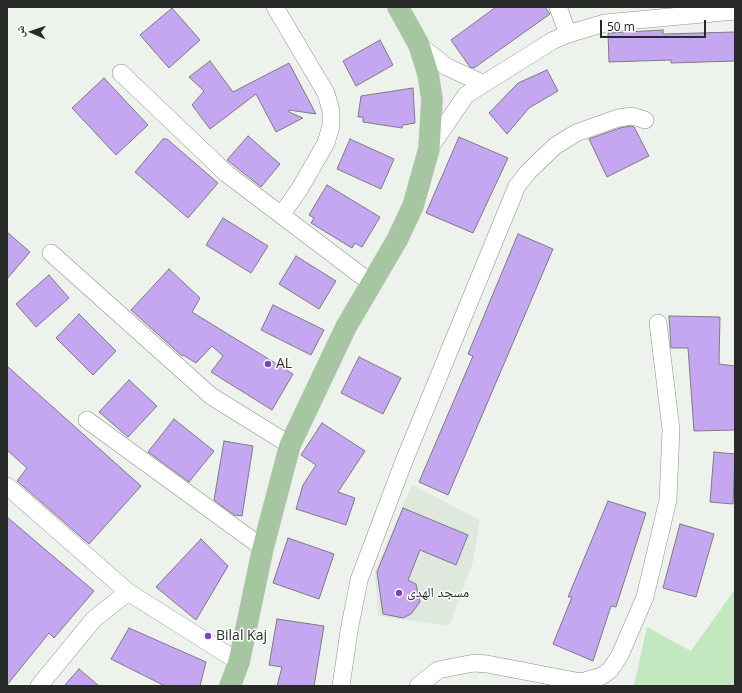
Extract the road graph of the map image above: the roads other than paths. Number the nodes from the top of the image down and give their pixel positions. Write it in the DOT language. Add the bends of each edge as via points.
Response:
graph roads {
  1 [pos="275,7"];
  2 [pos="398,7"];
  3 [pos="558,7"];
  4 [pos="735,11"];
  5 [pos="568,34"];
  6 [pos="419,44"];
  7 [pos="121,73"];
  8 [pos="482,83"];
  9 [pos="645,120"];
  10 [pos="429,149"];
  11 [pos="282,214"];
  12 [pos="51,253"];
  13 [pos="371,283"];
  14 [pos="658,323"];
  15 [pos="87,420"];
  16 [pos="290,445"];
  17 [pos="7,486"];
  18 [pos="263,548"];
  19 [pos="128,592"];
  20 [pos="239,662"];
  21 [pos="38,686"];
  22 [pos="230,686"];
  23 [pos="341,686"];
  24 [pos="418,686"];
  1 -- 11 [label="street" via="326,93 331,111 331,126 326,143"];
  2 -- 6 [label="main road"];
  3 -- 5 [label="street"];
  4 -- 5 [label="street" via="604,23"];
  5 -- 8 [label="street"];
  6 -- 8 [label="street" via="447,67"];
  6 -- 10 [label="main road" via="432,99"];
  7 -- 11 [label="street" via="227,174"];
  8 -- 10 [label="street" via="466,95"];
  9 -- 23 [label="street" via="632,116 618,118 576,133 555,146 517,186 401,468 362,574 349,631"];
  10 -- 13 [label="main road" via="413,206 397,240"];
  11 -- 13 [label="street"];
  12 -- 16 [label="street" via="211,396"];
  13 -- 16 [label="main road" via="346,327"];
  14 -- 24 [label="street" via="671,429 668,500 645,597 620,655 602,676 581,682 474,663 438,670"];
  15 -- 18 [label="street"];
  16 -- 18 [label="main road"];
  17 -- 19 [label="street"];
  18 -- 20 [label="main road"];
  19 -- 20 [label="street"];
  19 -- 21 [label="street" via="94,619"];
  20 -- 22 [label="main road"];
}
